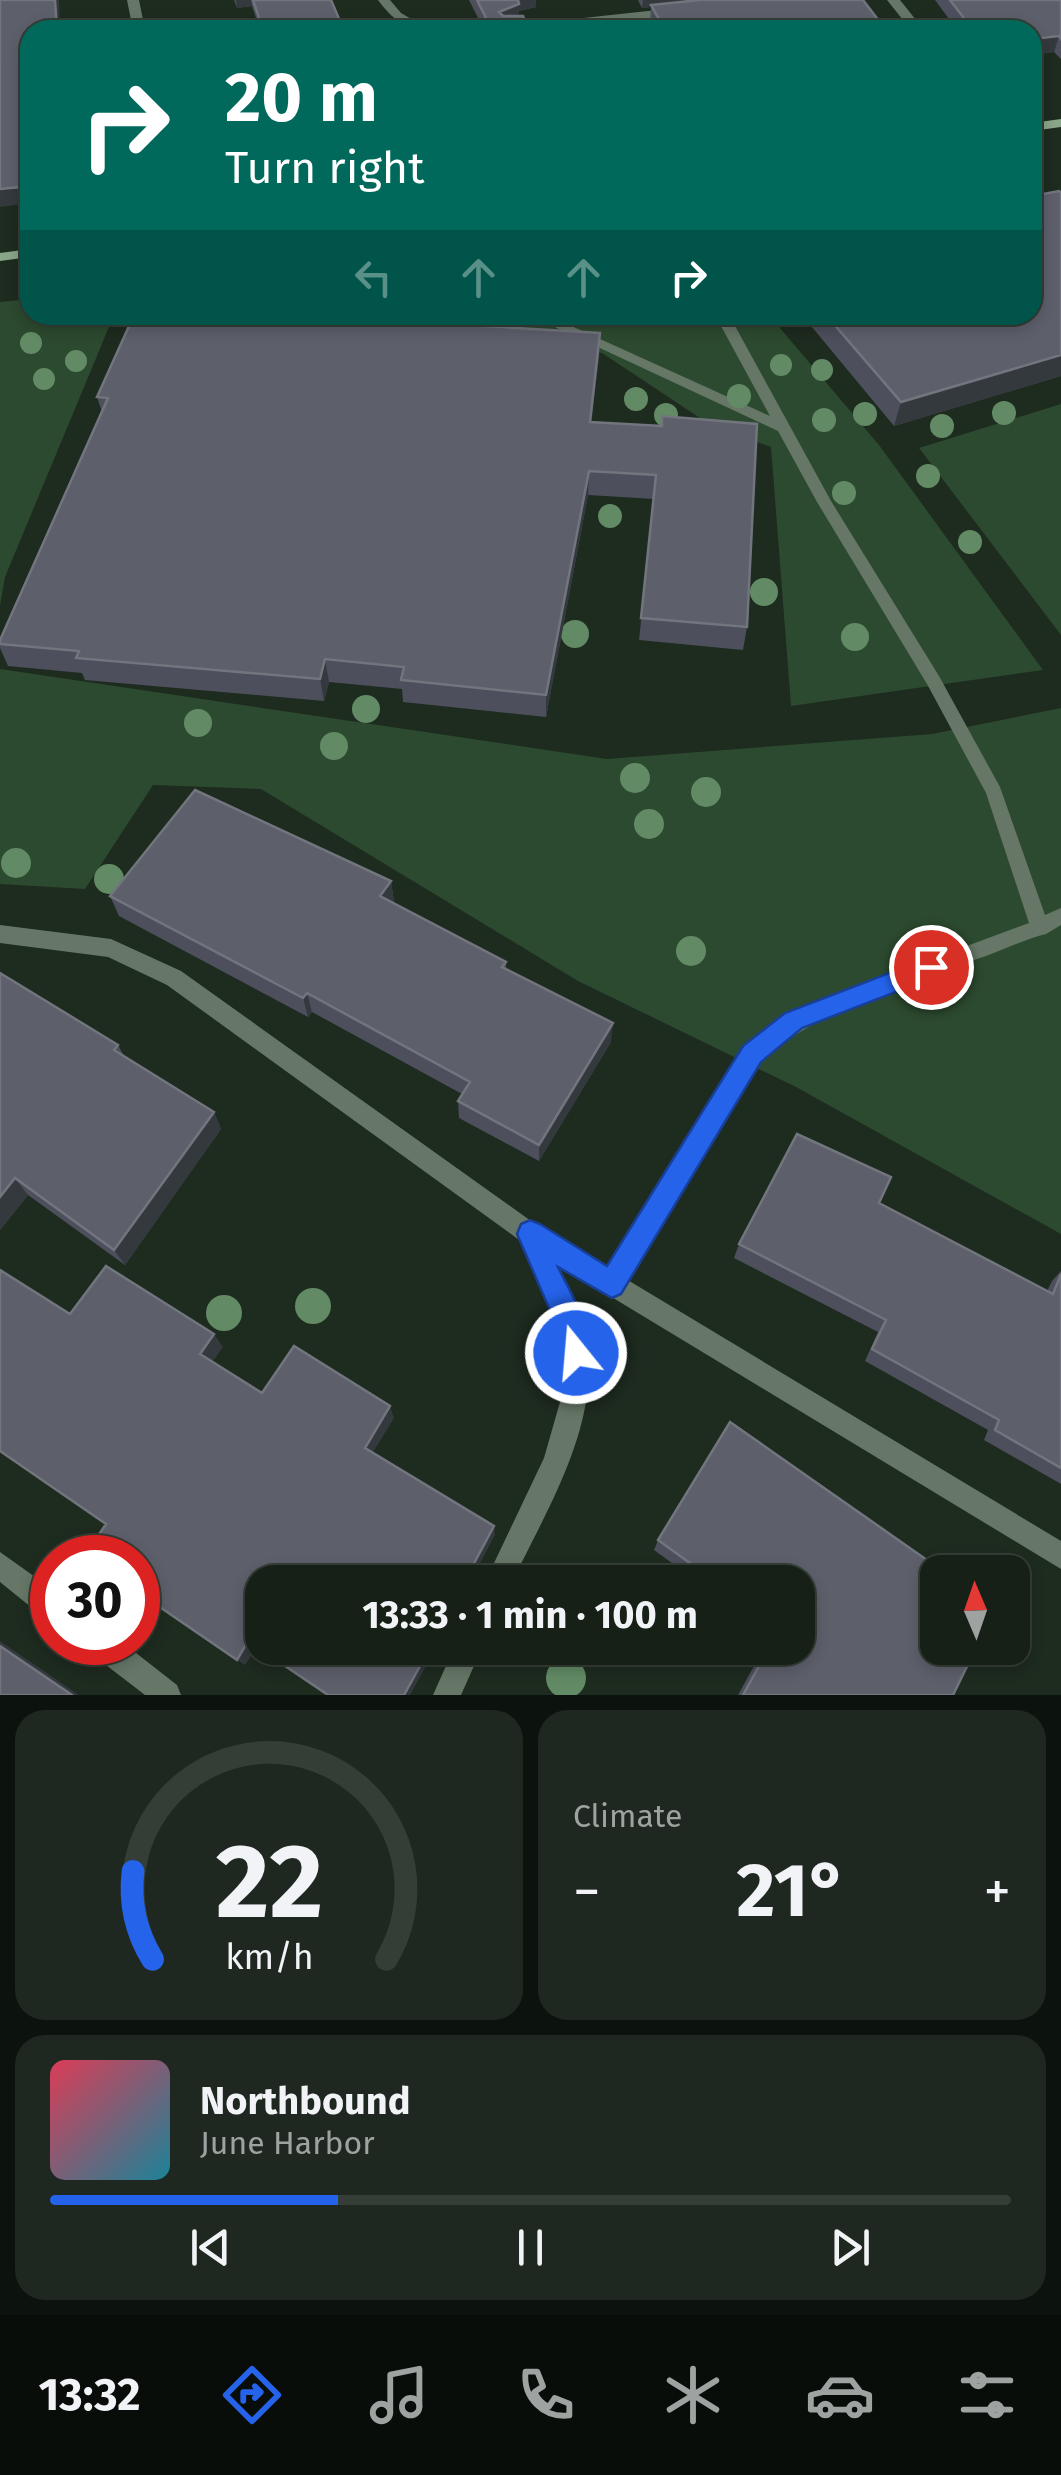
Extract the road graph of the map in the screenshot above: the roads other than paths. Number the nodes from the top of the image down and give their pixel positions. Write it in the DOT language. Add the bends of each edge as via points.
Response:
graph roads {
  1 [pos="384,0"];
  2 [pos="894,0"];
  3 [pos="700,10"];
  4 [pos="405,20"];
  5 [pos="604,20"];
  6 [pos="910,20"];
  7 [pos="558,325"];
  8 [pos="727,325"];
  9 [pos="784,428"];
  10 [pos="1061,916"];
  11 [pos="1040,928"];
  12 [pos="0,934"];
  13 [pos="530,1234"];
  14 [pos="612,1284"];
  15 [pos="1061,1556"];
  16 [pos="0,1565"];
  17 [pos="506,1565"];
  18 [pos="30,1589"];
  19 [pos="128,1665"];
  20 [pos="460,1665"];
  21 [pos="166,1695"];
  22 [pos="447,1695"];
  1 -- 4 [label="street"];
  2 -- 6 [label="street"];
  3 -- 5 [label="street"];
  7 -- 9 [label="lane"];
  8 -- 9 [label="lane"];
  9 -- 11 [label="lane" via="994,792"];
  10 -- 11 [label="lane"];
  11 -- 14 [label="lane" via="822,1006 771,1037 752,1054"];
  12 -- 13 [label="street" via="111,948 139,958"];
  13 -- 14 [label="street"];
  13 -- 17 [label="street" via="572,1330 580,1376 575,1410"];
  14 -- 15 [label="street"];
  16 -- 18 [label="street"];
  19 -- 21 [label="street"];
  20 -- 22 [label="street"];
}
